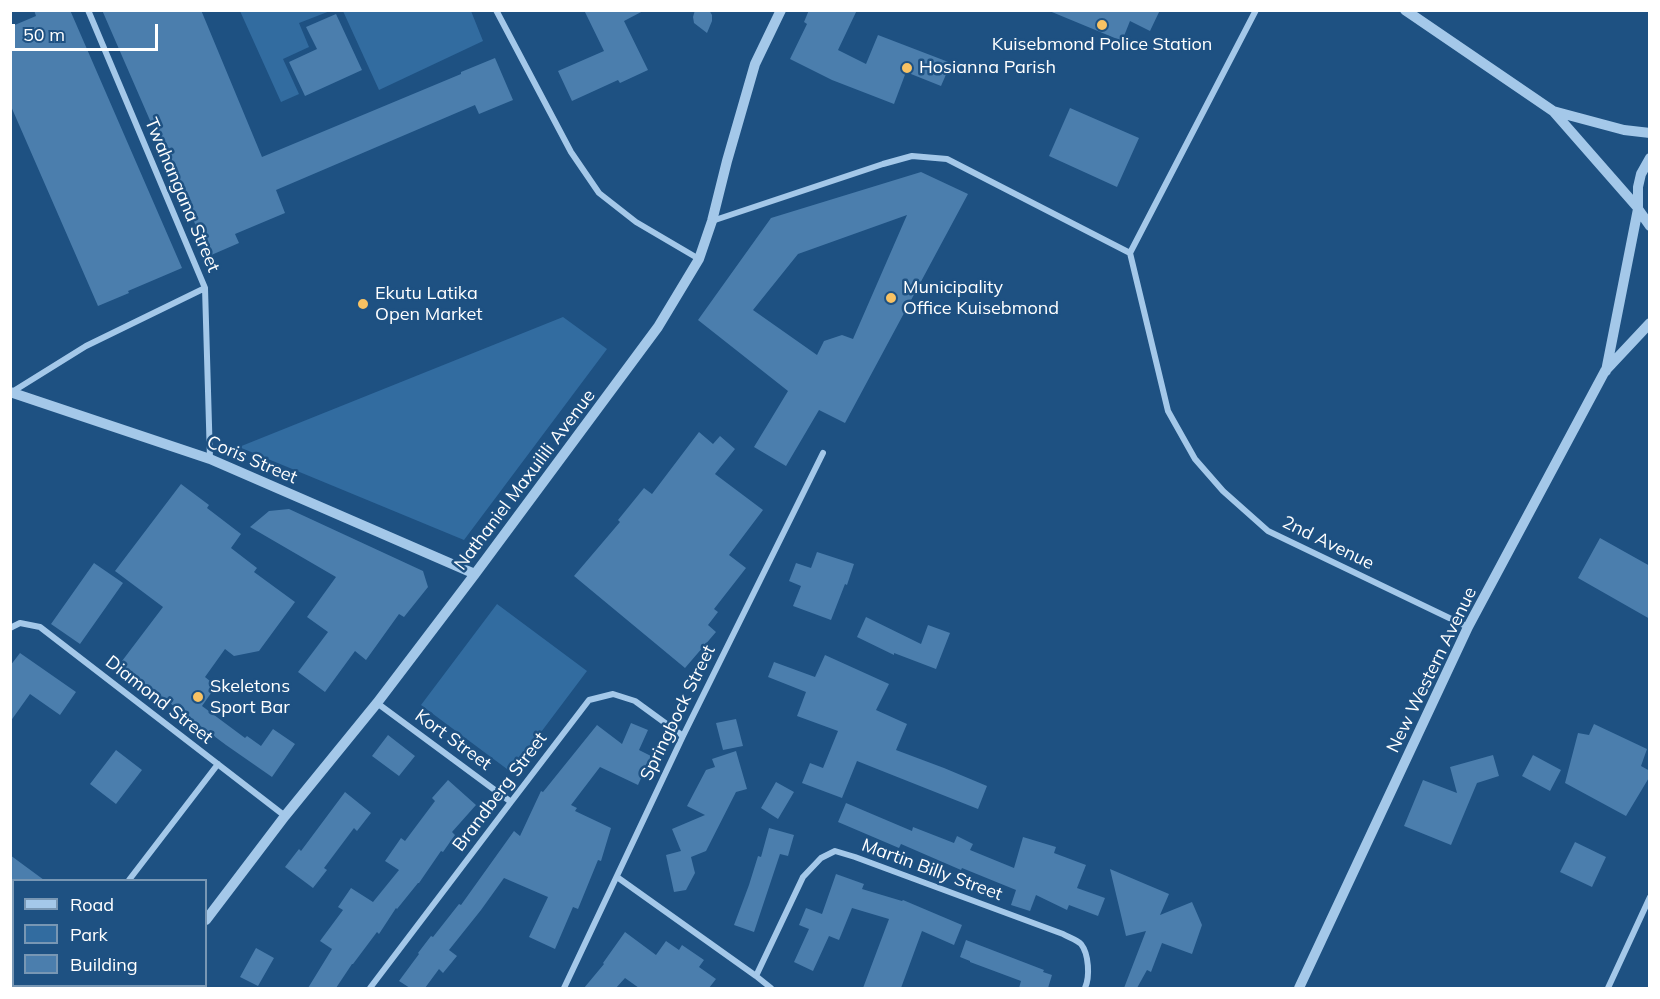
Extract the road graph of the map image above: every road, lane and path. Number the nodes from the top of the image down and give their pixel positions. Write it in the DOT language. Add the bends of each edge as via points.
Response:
graph roads {
  1 [pos="88,10"];
  2 [pos="496,10"];
  3 [pos="781,10"];
  4 [pos="1256,10"];
  5 [pos="1405,10"];
  6 [pos="1553,111"];
  7 [pos="1650,133"];
  8 [pos="1650,158"];
  9 [pos="1638,208"];
  10 [pos="712,221"];
  11 [pos="1650,226"];
  12 [pos="1130,253"];
  13 [pos="699,259"];
  14 [pos="206,288"];
  15 [pos="1650,323"];
  16 [pos="1605,371"];
  17 [pos="11,392"];
  18 [pos="823,453"];
  19 [pos="210,459"];
  20 [pos="475,574"];
  21 [pos="1468,627"];
  22 [pos="10,628"];
  23 [pos="377,703"];
  24 [pos="683,736"];
  25 [pos="218,764"];
  26 [pos="511,802"];
  27 [pos="285,816"];
  28 [pos="617,877"];
  29 [pos="130,879"];
  30 [pos="1650,897"];
  31 [pos="207,919"];
  32 [pos="756,976"];
  33 [pos="370,988"];
  34 [pos="564,988"];
  35 [pos="771,988"];
  36 [pos="1085,988"];
  37 [pos="1299,988"];
  38 [pos="1608,988"];
  1 -- 14 [label="street, Twahangana Street"];
  2 -- 13 [label="street" via="571,152 599,193 636,222"];
  3 -- 10 [label="street, Nathaniel Maxuilili Avenue" via="755,64"];
  4 -- 12 [label="street"];
  5 -- 6 [label="street"];
  6 -- 7 [label="street"];
  6 -- 9 [label="street"];
  8 -- 9 [label="street" via="1641,174"];
  9 -- 11 [label="street"];
  9 -- 16 [label="street"];
  10 -- 12 [label="street" via="912,156 947,159"];
  10 -- 13 [label="street, Nathaniel Maxuilili Avenue"];
  12 -- 21 [label="street, 2nd Avenue" via="1168,411 1195,459 1223,491 1268,531"];
  13 -- 20 [label="street, Nathaniel Maxuilili Avenue" via="658,327"];
  14 -- 17 [label="street, Twahangana Street" via="86,346"];
  14 -- 19 [label="street"];
  15 -- 16 [label="street"];
  16 -- 21 [label="street, New Western Avenue"];
  17 -- 19 [label="street, Coris Street"];
  18 -- 24 [label="street, Springbock Street"];
  19 -- 20 [label="street, Coris Street"];
  20 -- 23 [label="street, Nathaniel Maxuilili Avenue"];
  21 -- 37 [label="street, New Western Avenue"];
  22 -- 25 [label="street, Diamond Street" via="20,623 40,627"];
  23 -- 26 [label="street, Kort Street"];
  23 -- 27 [label="street, Nathaniel Maxuilili Avenue"];
  24 -- 26 [label="street, Brandberg Street" via="635,701 613,694 589,700"];
  24 -- 28 [label="street, Springbock Street"];
  25 -- 27 [label="street, Diamond Street"];
  25 -- 29 [label="street"];
  26 -- 33 [label="street, Brandberg Street"];
  27 -- 31 [label="street, Nathaniel Maxuilili Avenue"];
  28 -- 32 [label="street"];
  28 -- 34 [label="street, Springbock Street"];
  30 -- 38 [label="street"];
  32 -- 35 [label="street"];
  32 -- 36 [label="street, Martin Billy Street" via="803,877 820,858 835,851 1063,934 1081,944 1088,963"];
}
